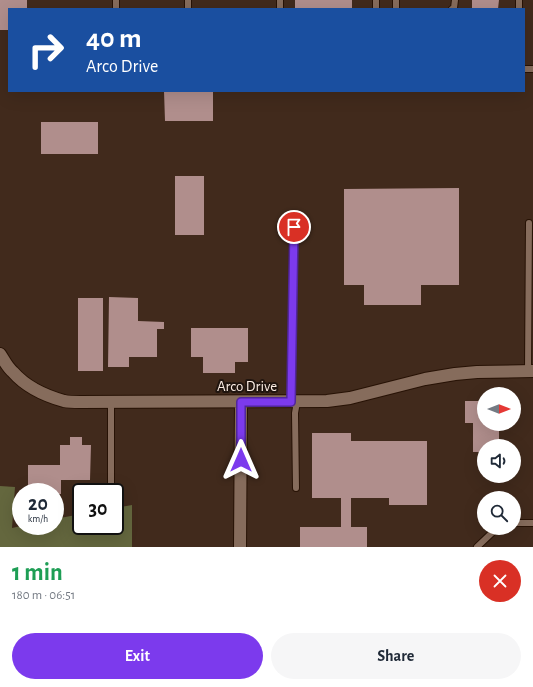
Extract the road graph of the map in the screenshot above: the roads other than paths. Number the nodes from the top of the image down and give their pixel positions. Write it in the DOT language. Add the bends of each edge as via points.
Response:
graph roads {
  1 [pos="529,223"];
  2 [pos="294,227"];
  3 [pos="0,354"];
  4 [pos="530,371"];
  5 [pos="111,402"];
  6 [pos="241,402"];
  7 [pos="294,402"];
  8 [pos="111,483"];
  9 [pos="296,488"];
  10 [pos="533,523"];
  11 [pos="521,524"];
  12 [pos="489,535"];
  13 [pos="240,547"];
  14 [pos="477,547"];
  1 -- 4 [label="lane"];
  2 -- 7 [label="lane"];
  3 -- 5 [label="street, Arco Drive" via="13,373 34,389 47,395 66,401"];
  4 -- 7 [label="street, Arco Drive" via="455,374 350,398"];
  5 -- 6 [label="street, Arco Drive"];
  5 -- 8 [label="lane"];
  6 -- 7 [label="street, Arco Drive"];
  6 -- 13 [label="street"];
  7 -- 9 [label="lane"];
  10 -- 11 [label="lane"];
  12 -- 14 [label="lane"];
}
